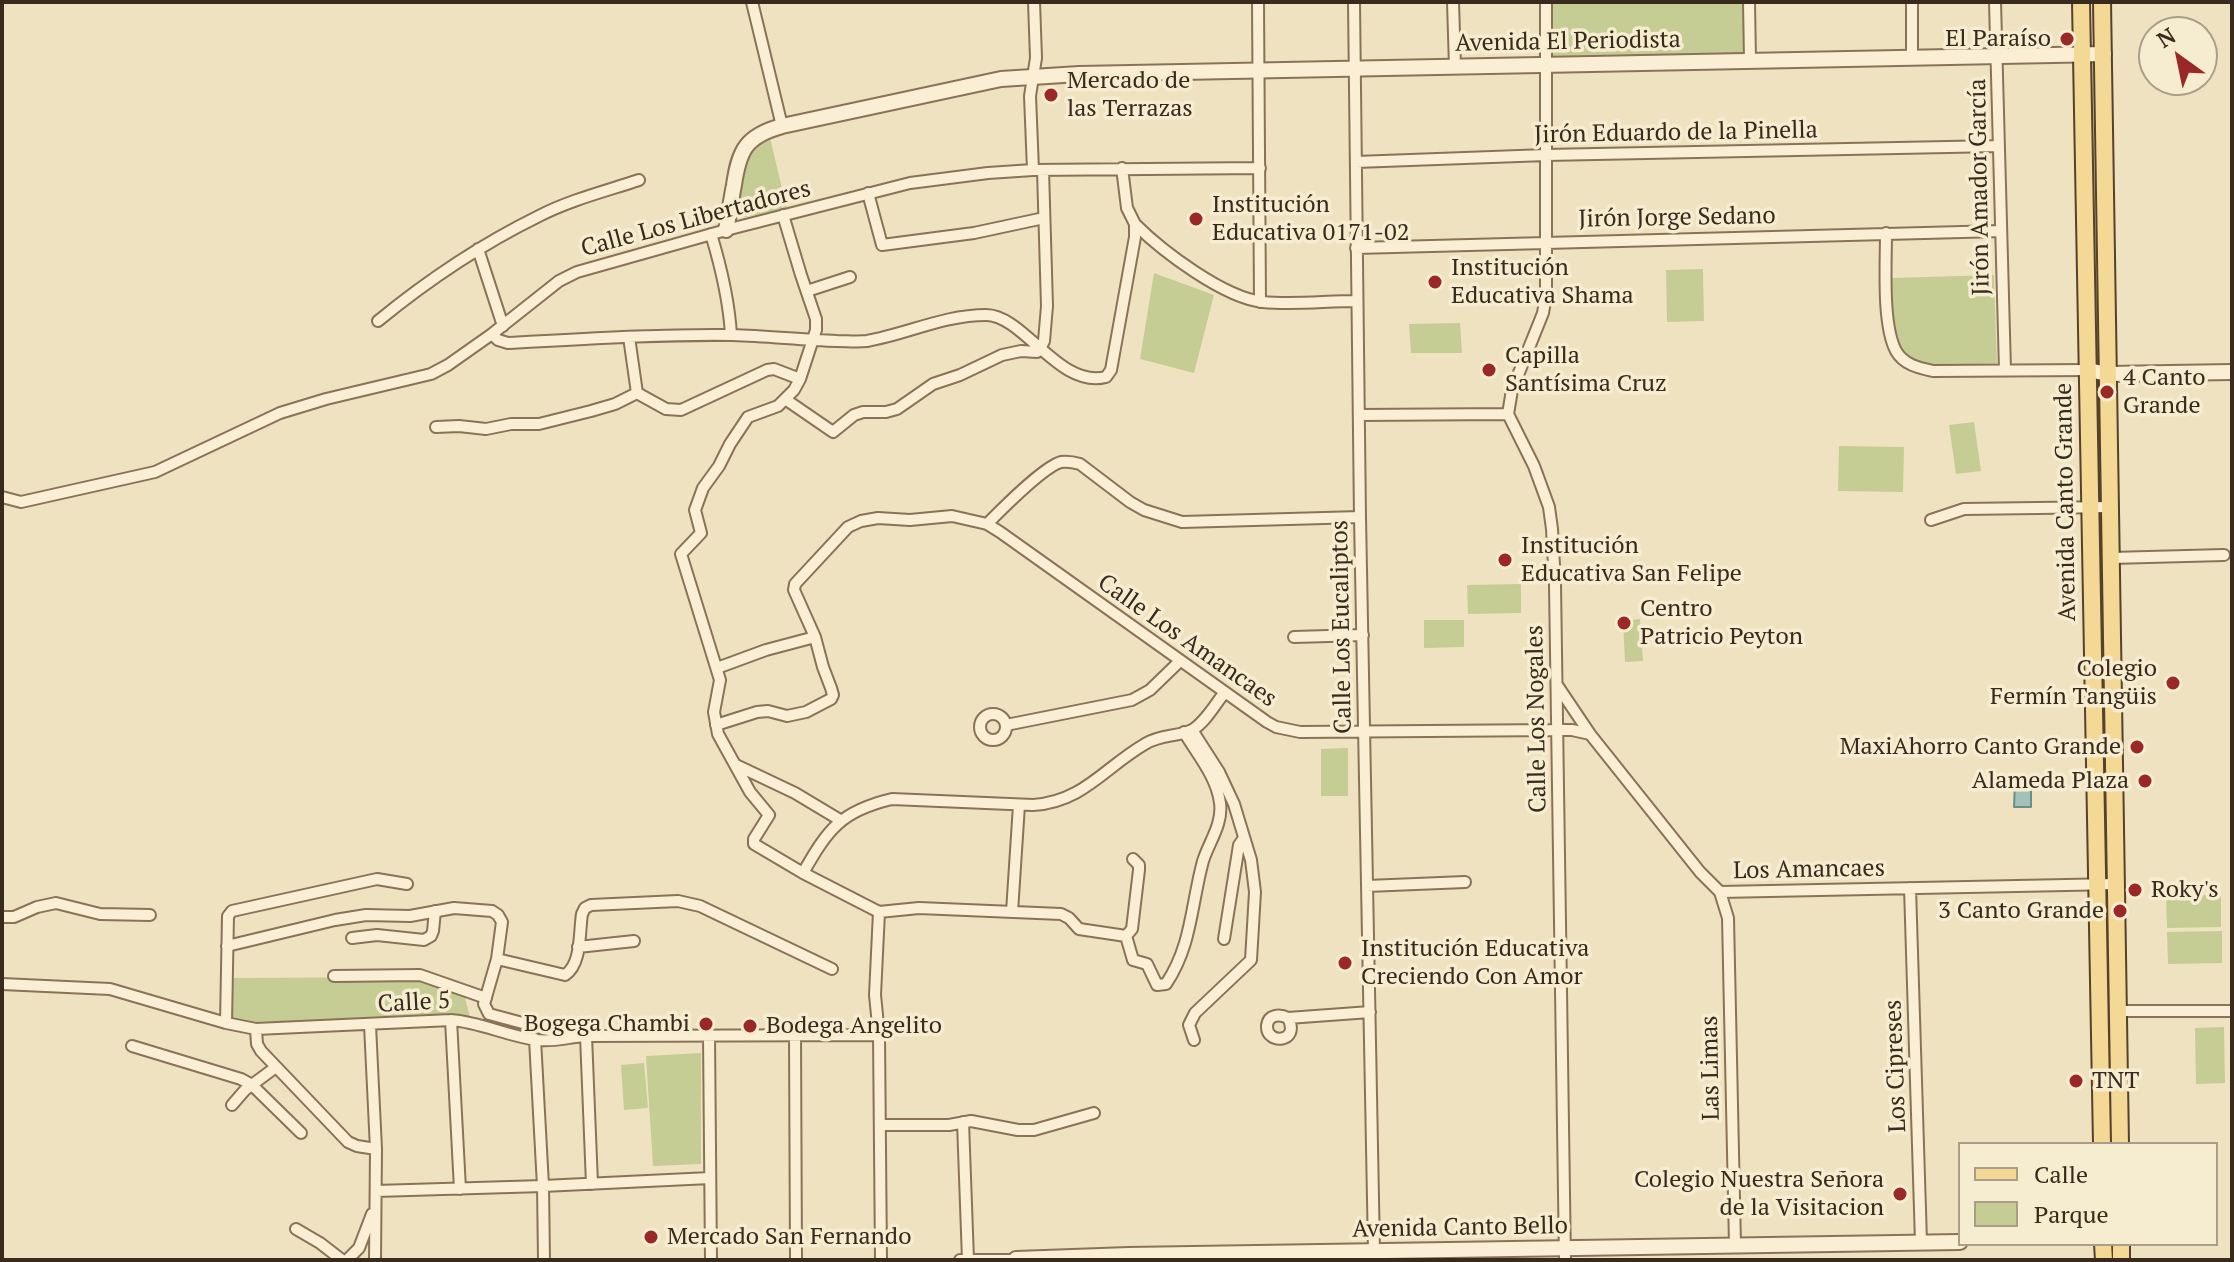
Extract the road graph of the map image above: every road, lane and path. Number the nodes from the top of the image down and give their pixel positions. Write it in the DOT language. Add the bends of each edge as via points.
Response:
graph roads {
  1 [pos="752,2"];
  2 [pos="1034,2"];
  3 [pos="1258,2"];
  4 [pos="1354,2"];
  5 [pos="1453,2"];
  6 [pos="1546,2"];
  7 [pos="1749,2"];
  8 [pos="1912,2"];
  9 [pos="1995,2"];
  10 [pos="2081,2"];
  11 [pos="2102,2"];
  12 [pos="2082,54"];
  13 [pos="2104,54"];
  14 [pos="1997,56"];
  15 [pos="1912,59"];
  16 [pos="1750,60"];
  17 [pos="1546,65"];
  18 [pos="1455,67"];
  19 [pos="1355,68"];
  20 [pos="1259,70"];
  21 [pos="1033,76"];
  22 [pos="782,126"];
  23 [pos="1998,146"];
  24 [pos="1546,155"];
  25 [pos="1356,162"];
  26 [pos="1122,168"];
  27 [pos="1260,168"];
  28 [pos="1038,170"];
  29 [pos="639,180"];
  30 [pos="868,193"];
  31 [pos="783,215"];
  32 [pos="1044,218"];
  33 [pos="1135,224"];
  34 [pos="2000,231"];
  35 [pos="719,232"];
  36 [pos="1886,233"];
  37 [pos="1546,242"];
  38 [pos="1356,248"];
  39 [pos="478,249"];
  40 [pos="850,277"];
  41 [pos="807,291"];
  42 [pos="1357,301"];
  43 [pos="1260,302"];
  44 [pos="378,321"];
  45 [pos="503,326"];
  46 [pos="492,334"];
  47 [pos="731,335"];
  48 [pos="629,337"];
  49 [pos="813,340"];
  50 [pos="1040,349"];
  51 [pos="2005,370"];
  52 [pos="2088,370"];
  53 [pos="2232,372"];
  54 [pos="2108,374"];
  55 [pos="800,379"];
  56 [pos="637,393"];
  57 [pos="785,399"];
  58 [pos="1508,414"];
  59 [pos="1359,415"];
  60 [pos="436,427"];
  61 [pos="2,497"];
  62 [pos="2091,507"];
  63 [pos="2110,507"];
  64 [pos="1360,517"];
  65 [pos="1931,520"];
  66 [pos="987,524"];
  67 [pos="2224,555"];
  68 [pos="2111,558"];
  69 [pos="1363,635"];
  70 [pos="815,637"];
  71 [pos="1294,637"];
  72 [pos="1180,661"];
  73 [pos="717,668"];
  74 [pos="1556,683"];
  75 [pos="1225,692"];
  76 [pos="716,725"];
  77 [pos="1006,725"];
  78 [pos="1557,730"];
  79 [pos="1188,731"];
  80 [pos="1365,732"];
  81 [pos="1590,734"];
  82 [pos="734,764"];
  83 [pos="1019,805"];
  84 [pos="840,820"];
  85 [pos="1244,838"];
  86 [pos="1133,859"];
  87 [pos="803,873"];
  88 [pos="1465,882"];
  89 [pos="407,884"];
  90 [pos="2116,884"];
  91 [pos="2096,885"];
  92 [pos="1367,886"];
  93 [pos="1910,888"];
  94 [pos="1720,892"];
  95 [pos="435,911"];
  96 [pos="879,912"];
  97 [pos="1012,912"];
  98 [pos="150,915"];
  99 [pos="2,917"];
  100 [pos="1126,936"];
  101 [pos="352,938"];
  102 [pos="1224,939"];
  103 [pos="634,941"];
  104 [pos="227,946"];
  105 [pos="578,947"];
  106 [pos="497,959"];
  107 [pos="832,969"];
  108 [pos="334,976"];
  109 [pos="2,984"];
  110 [pos="486,998"];
  111 [pos="2119,1011"];
  112 [pos="2232,1011"];
  113 [pos="1370,1012"];
  114 [pos="1288,1018"];
  115 [pos="451,1020"];
  116 [pos="226,1023"];
  117 [pos="370,1025"];
  118 [pos="256,1029"];
  119 [pos="709,1035"];
  120 [pos="795,1035"];
  121 [pos="879,1035"];
  122 [pos="586,1036"];
  123 [pos="573,1037"];
  124 [pos="535,1039"];
  125 [pos="1194,1040"];
  126 [pos="132,1046"];
  127 [pos="276,1067"];
  128 [pos="252,1085"];
  129 [pos="232,1105"];
  130 [pos="1094,1113"];
  131 [pos="963,1122"];
  132 [pos="880,1125"];
  133 [pos="301,1133"];
  134 [pos="2102,1142"];
  135 [pos="2120,1142"];
  136 [pos="376,1149"];
  137 [pos="710,1178"];
  138 [pos="592,1184"];
  139 [pos="543,1186"];
  140 [pos="460,1189"];
  141 [pos="376,1191"];
  142 [pos="376,1204"];
  143 [pos="296,1229"];
  144 [pos="1921,1242"];
  145 [pos="1958,1242"];
  146 [pos="1735,1245"];
  147 [pos="1374,1251"];
  148 [pos="1565,1254"];
  149 [pos="1016,1259"];
  150 [pos="344,1260"];
  151 [pos="375,1260"];
  152 [pos="544,1260"];
  153 [pos="711,1260"];
  154 [pos="796,1260"];
  155 [pos="881,1260"];
  156 [pos="960,1260"];
  157 [pos="968,1260"];
  1 -- 22 [label="street"];
  2 -- 21 [label="street"];
  3 -- 20 [label="street"];
  4 -- 19 [label="street, Calle Los Eucaliptos"];
  5 -- 18 [label="street"];
  6 -- 17 [label="street"];
  7 -- 16 [label="street"];
  8 -- 15 [label="street"];
  9 -- 14 [label="street, Jirón Amador García"];
  10 -- 12 [label="main road, Avenida Canto Grande"];
  11 -- 13 [label="main road, Avenida Canto Grande"];
  12 -- 13 [label="street, Avenida El Periodista"];
  12 -- 14 [label="street, Avenida El Periodista"];
  12 -- 52 [label="main road, Avenida Canto Grande"];
  13 -- 54 [label="main road, Avenida Canto Grande"];
  14 -- 15 [label="street, Avenida El Periodista"];
  14 -- 23 [label="street, Jirón Amador García"];
  15 -- 16 [label="street, Avenida El Periodista"];
  16 -- 17 [label="street, Avenida El Periodista"];
  17 -- 18 [label="street, Avenida El Periodista"];
  17 -- 24 [label="street"];
  18 -- 19 [label="street, Avenida El Periodista"];
  19 -- 20 [label="street, Avenida El Periodista"];
  19 -- 25 [label="street, Calle Los Eucaliptos"];
  20 -- 21 [label="street, Avenida El Periodista"];
  20 -- 27 [label="street"];
  21 -- 22 [label="street, Avenida El Periodista"];
  21 -- 28 [label="street" via="1030,96"];
  22 -- 35 [label="street, Avenida El Periodista" via="750,140 742,151"];
  23 -- 24 [label="street, Jirón Eduardo de la Pinella"];
  23 -- 34 [label="street, Jirón Amador García"];
  24 -- 25 [label="street, Jirón Eduardo de la Pinella"];
  24 -- 37 [label="street"];
  25 -- 38 [label="street, Calle Los Eucaliptos"];
  26 -- 27 [label="street, Calle Los Libertadores"];
  26 -- 28 [label="street, Calle Los Libertadores"];
  26 -- 33 [label="street" via="1127,208"];
  27 -- 43 [label="street"];
  28 -- 30 [label="street, Calle Los Libertadores" via="910,183"];
  28 -- 32 [label="street"];
  29 -- 39 [label="street" via="541,214"];
  30 -- 31 [label="street, Calle Los Libertadores"];
  30 -- 32 [label="street" via="882,245"];
  31 -- 35 [label="street, Calle Los Libertadores"];
  31 -- 41 [label="street"];
  32 -- 50 [label="street" via="1047,306"];
  33 -- 43 [label="street" via="1203,277"];
  33 -- 50 [label="street" via="1106,377 1076,374"];
  34 -- 36 [label="street, Jirón Jorge Sedano"];
  34 -- 51 [label="street, Jirón Amador García"];
  35 -- 45 [label="street, Calle Los Libertadores" via="577,272"];
  35 -- 47 [label="street"];
  36 -- 37 [label="street, Jirón Jorge Sedano"];
  36 -- 51 [label="street" via="1890,335 1897,354 1913,367 1933,371"];
  37 -- 38 [label="street, Jirón Jorge Sedano"];
  37 -- 58 [label="street" via="1543,313 1517,375"];
  38 -- 42 [label="street, Calle Los Eucaliptos"];
  39 -- 44 [label="street"];
  39 -- 45 [label="street"];
  40 -- 41 [label="street"];
  41 -- 49 [label="street" via="816,319"];
  42 -- 43 [label="street"];
  42 -- 59 [label="street, Calle Los Eucaliptos"];
  45 -- 46 [label="street, Calle Los Libertadores"];
  46 -- 48 [label="street" via="508,343"];
  46 -- 61 [label="street, Calle Los Libertadores" via="431,374 280,413 155,472 21,502"];
  47 -- 48 [label="street"];
  47 -- 49 [label="street"];
  48 -- 56 [label="street"];
  49 -- 50 [label="street" via="866,341 960,317 990,315"];
  49 -- 55 [label="street"];
  50 -- 57 [label="street" via="1002,355 933,384 897,409 854,415 833,432"];
  51 -- 52 [label="street"];
  52 -- 54 [label="street"];
  52 -- 62 [label="main road, Avenida Canto Grande"];
  53 -- 54 [label="street"];
  54 -- 63 [label="main road, Avenida Canto Grande"];
  55 -- 56 [label="street" via="767,370 674,411"];
  55 -- 57 [label="street"];
  56 -- 60 [label="street" via="539,424"];
  57 -- 73 [label="street" via="742,424 696,502 701,533 681,554"];
  58 -- 59 [label="street"];
  58 -- 74 [label="street, Calle Los Nogales" via="1549,507"];
  59 -- 64 [label="street, Calle Los Eucaliptos"];
  62 -- 63 [label="street"];
  62 -- 65 [label="street" via="1964,509"];
  62 -- 91 [label="main road, Avenida Canto Grande"];
  63 -- 68 [label="main road, Avenida Canto Grande"];
  64 -- 66 [label="street" via="1182,522 1144,510 1070,461 1048,469"];
  64 -- 69 [label="street, Calle Los Eucaliptos"];
  66 -- 70 [label="street, Calle Los Amancaes" via="952,516 878,518 848,527 795,584"];
  66 -- 72 [label="street, Calle Los Amancaes"];
  67 -- 68 [label="street"];
  68 -- 90 [label="main road, Avenida Canto Grande"];
  69 -- 71 [label="street"];
  69 -- 80 [label="street, Calle Los Eucaliptos"];
  70 -- 73 [label="street"];
  70 -- 76 [label="street" via="831,699 806,712 757,712"];
  72 -- 75 [label="street, Calle Los Amancaes"];
  72 -- 77 [label="street" via="1132,700"];
  73 -- 76 [label="street"];
  74 -- 78 [label="street, Calle Los Nogales"];
  74 -- 81 [label="street, Los Amancaes"];
  75 -- 79 [label="street"];
  75 -- 80 [label="street, Calle Los Amancaes" via="1276,727"];
  76 -- 82 [label="street"];
  78 -- 80 [label="street, Calle Los Amancaes"];
  78 -- 81 [label="street, Calle Los Amancaes"];
  78 -- 148 [label="street, Calle Los Nogales"];
  79 -- 83 [label="street" via="1143,745 1070,797"];
  79 -- 85 [label="street" via="1227,788"];
  79 -- 100 [label="street" via="1221,808 1203,860 1187,943 1166,984 1157,985 1147,964 1133,960"];
  80 -- 92 [label="street, Calle Los Eucaliptos"];
  81 -- 94 [label="street, Los Amancaes"];
  82 -- 84 [label="street"];
  82 -- 87 [label="street" via="769,815 754,844"];
  83 -- 84 [label="street" via="892,799"];
  83 -- 97 [label="street"];
  84 -- 87 [label="street"];
  85 -- 102 [label="street"];
  85 -- 125 [label="street" via="1255,892 1251,960 1195,1013 1189,1025"];
  86 -- 100 [label="street" via="1139,870 1132,929"];
  87 -- 96 [label="street"];
  88 -- 92 [label="street"];
  89 -- 104 [label="street" via="377,879 232,911"];
  90 -- 91 [label="street, Los Amancaes"];
  90 -- 111 [label="main road, Avenida Canto Grande"];
  91 -- 93 [label="street, Los Amancaes"];
  91 -- 134 [label="main road, Avenida Canto Grande"];
  92 -- 113 [label="street, Calle Los Eucaliptos"];
  93 -- 94 [label="street, Los Amancaes"];
  93 -- 144 [label="street, Los Cipreses"];
  94 -- 146 [label="street, Las Limas" via="1728,918"];
  95 -- 101 [label="street" via="433,931 424,940"];
  95 -- 104 [label="street" via="335,920"];
  95 -- 106 [label="street" via="454,908 498,915 502,922"];
  96 -- 97 [label="street"];
  96 -- 121 [label="street"];
  97 -- 100 [label="street" via="1061,914 1079,929"];
  98 -- 99 [label="street" via="100,914 56,903"];
  103 -- 105 [label="street"];
  104 -- 116 [label="street"];
  105 -- 106 [label="street" via="574,966 565,975"];
  105 -- 107 [label="street" via="582,914 591,905 678,901 700,906"];
  106 -- 110 [label="street"];
  108 -- 110 [label="street" via="420,975"];
  109 -- 116 [label="street, Calle 5" via="110,989"];
  110 -- 123 [label="street" via="489,1014"];
  111 -- 112 [label="street"];
  111 -- 135 [label="main road, Avenida Canto Grande"];
  113 -- 114 [label="street"];
  113 -- 147 [label="street, Calle Los Eucaliptos"];
  115 -- 117 [label="street, Calle 5"];
  115 -- 124 [label="street, Calle 5"];
  115 -- 140 [label="street"];
  116 -- 118 [label="street, Calle 5"];
  117 -- 118 [label="street, Calle 5"];
  117 -- 136 [label="street"];
  118 -- 127 [label="street" via="257,1044"];
  119 -- 120 [label="street, Calle 5"];
  119 -- 122 [label="street, Calle 5"];
  119 -- 137 [label="street"];
  120 -- 121 [label="street, Calle 5"];
  120 -- 154 [label="street"];
  121 -- 132 [label="street"];
  122 -- 123 [label="street, Calle 5"];
  122 -- 138 [label="street"];
  123 -- 124 [label="street, Calle 5"];
  124 -- 139 [label="street"];
  126 -- 128 [label="street"];
  127 -- 128 [label="street"];
  127 -- 136 [label="street" via="348,1142"];
  128 -- 129 [label="street"];
  128 -- 133 [label="street"];
  130 -- 131 [label="street" via="1034,1130"];
  131 -- 132 [label="street"];
  131 -- 157 [label="street"];
  132 -- 155 [label="street"];
  136 -- 141 [label="street"];
  137 -- 138 [label="street"];
  137 -- 153 [label="street"];
  138 -- 139 [label="street"];
  139 -- 140 [label="street"];
  139 -- 152 [label="street"];
  140 -- 141 [label="street"];
  141 -- 142 [label="street"];
  142 -- 150 [label="street" via="359,1248"];
  142 -- 151 [label="street"];
  143 -- 150 [label="street"];
  144 -- 145 [label="street, Avenida Canto Bello"];
  144 -- 146 [label="street, Avenida Canto Bello"];
  146 -- 148 [label="street, Avenida Canto Bello"];
  147 -- 148 [label="street, Avenida Canto Bello"];
  147 -- 149 [label="street, Avenida Canto Bello"];
  149 -- 157 [label="street, Avenida Canto Bello"];
  156 -- 157 [label="street, Avenida Canto Bello"];
}
